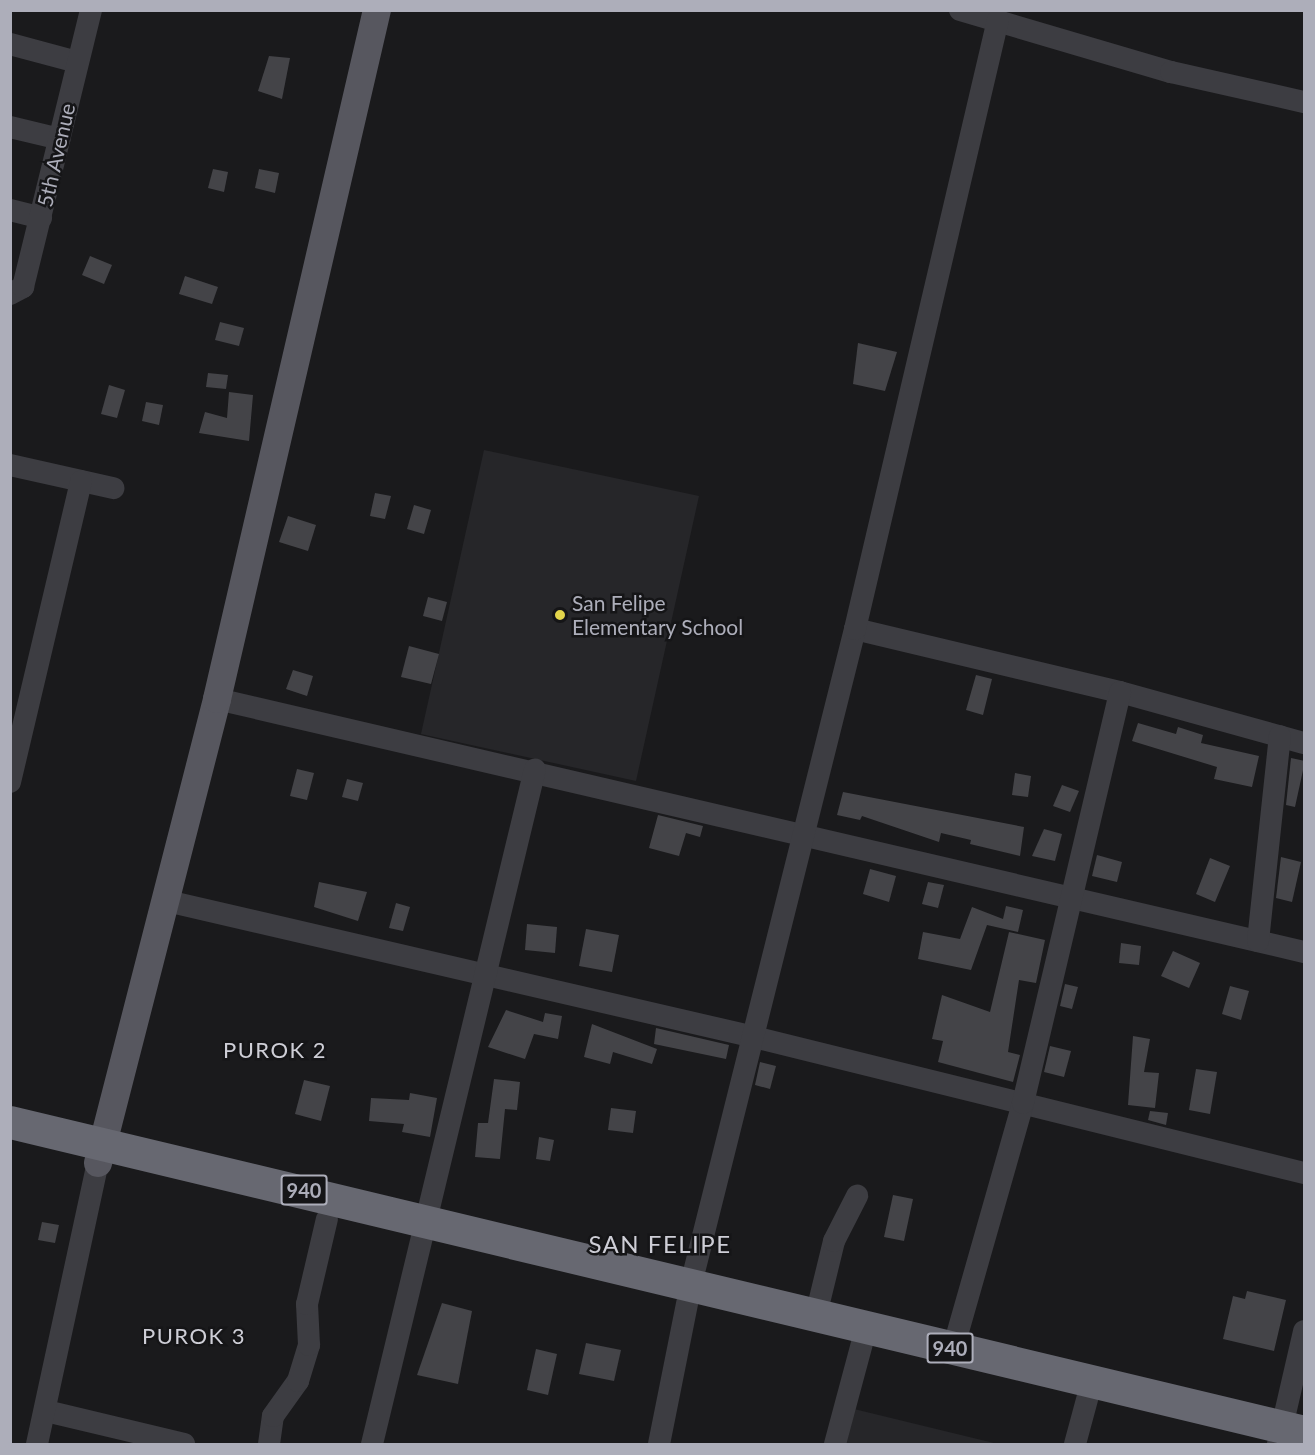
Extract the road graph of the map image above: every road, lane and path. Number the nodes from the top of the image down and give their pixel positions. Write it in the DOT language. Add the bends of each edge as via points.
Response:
graph roads {
  1 [pos="91,10"];
  2 [pos="377,10"];
  3 [pos="960,10"];
  4 [pos="998,20"];
  5 [pos="10,44"];
  6 [pos="77,62"];
  7 [pos="1305,102"];
  8 [pos="10,127"];
  9 [pos="60,139"];
  10 [pos="10,210"];
  11 [pos="41,218"];
  12 [pos="12,294"];
  13 [pos="10,465"];
  14 [pos="81,481"];
  15 [pos="113,488"];
  16 [pos="855,629"];
  17 [pos="1120,692"];
  18 [pos="217,699"];
  19 [pos="1280,736"];
  20 [pos="1304,740"];
  21 [pos="535,769"];
  22 [pos="10,782"];
  23 [pos="802,834"];
  24 [pos="1069,897"];
  25 [pos="167,901"];
  26 [pos="1258,941"];
  27 [pos="1305,952"];
  28 [pos="484,974"];
  29 [pos="754,1036"];
  30 [pos="1023,1103"];
  31 [pos="10,1122"];
  32 [pos="10,1142"];
  33 [pos="100,1153"];
  34 [pos="1305,1173"];
  35 [pos="857,1196"];
  36 [pos="327,1219"];
  37 [pos="421,1229"];
  38 [pos="689,1294"];
  39 [pos="816,1315"];
  40 [pos="1305,1331"];
  41 [pos="863,1337"];
  42 [pos="953,1349"];
  43 [pos="1089,1391"];
  44 [pos="46,1411"];
  45 [pos="1284,1437"];
  46 [pos="37,1444"];
  47 [pos="184,1444"];
  48 [pos="269,1444"];
  49 [pos="372,1444"];
  50 [pos="658,1444"];
  51 [pos="835,1444"];
  52 [pos="1075,1444"];
  1 -- 6 [label="street, 5th Avenue"];
  2 -- 18 [label="main road"];
  3 -- 4 [label="street"];
  4 -- 7 [label="street" via="1171,72"];
  4 -- 16 [label="street"];
  5 -- 6 [label="street"];
  6 -- 9 [label="street, 5th Avenue"];
  8 -- 9 [label="street"];
  9 -- 11 [label="street, 5th Avenue"];
  10 -- 11 [label="street"];
  11 -- 12 [label="street, 5th Avenue" via="23,287"];
  13 -- 14 [label="street"];
  14 -- 15 [label="street"];
  14 -- 22 [label="street"];
  16 -- 17 [label="street"];
  16 -- 23 [label="street"];
  17 -- 19 [label="street"];
  17 -- 24 [label="street"];
  18 -- 21 [label="street"];
  18 -- 25 [label="main road"];
  19 -- 20 [label="street"];
  19 -- 26 [label="street"];
  21 -- 23 [label="street"];
  21 -- 28 [label="street"];
  23 -- 24 [label="street"];
  23 -- 29 [label="street"];
  24 -- 26 [label="street"];
  24 -- 30 [label="street"];
  25 -- 28 [label="street"];
  25 -- 33 [label="main road"];
  26 -- 27 [label="street"];
  28 -- 29 [label="street"];
  28 -- 37 [label="street"];
  29 -- 30 [label="street"];
  29 -- 38 [label="street"];
  30 -- 34 [label="street"];
  30 -- 42 [label="street"];
  31 -- 33 [label="highway, 940"];
  32 -- 33 [label="highway, 940"];
  33 -- 36 [label="highway, 940"];
  33 -- 37 [label="highway, 940"];
  33 -- 44 [label="street"];
  35 -- 39 [label="street" via="834,1241"];
  36 -- 37 [label="highway, 940"];
  36 -- 48 [label="street" via="307,1304 309,1345 298,1381 273,1416"];
  37 -- 38 [label="highway, 940"];
  37 -- 49 [label="street"];
  38 -- 39 [label="highway, 940"];
  38 -- 41 [label="highway, 940"];
  38 -- 50 [label="street"];
  39 -- 41 [label="highway, 940"];
  40 -- 45 [label="street"];
  41 -- 42 [label="highway, 940"];
  41 -- 43 [label="highway, 940"];
  41 -- 51 [label="street"];
  42 -- 43 [label="highway, 940"];
  43 -- 45 [label="highway, 940"];
  43 -- 52 [label="street"];
  44 -- 46 [label="street"];
  44 -- 47 [label="street"];
}
